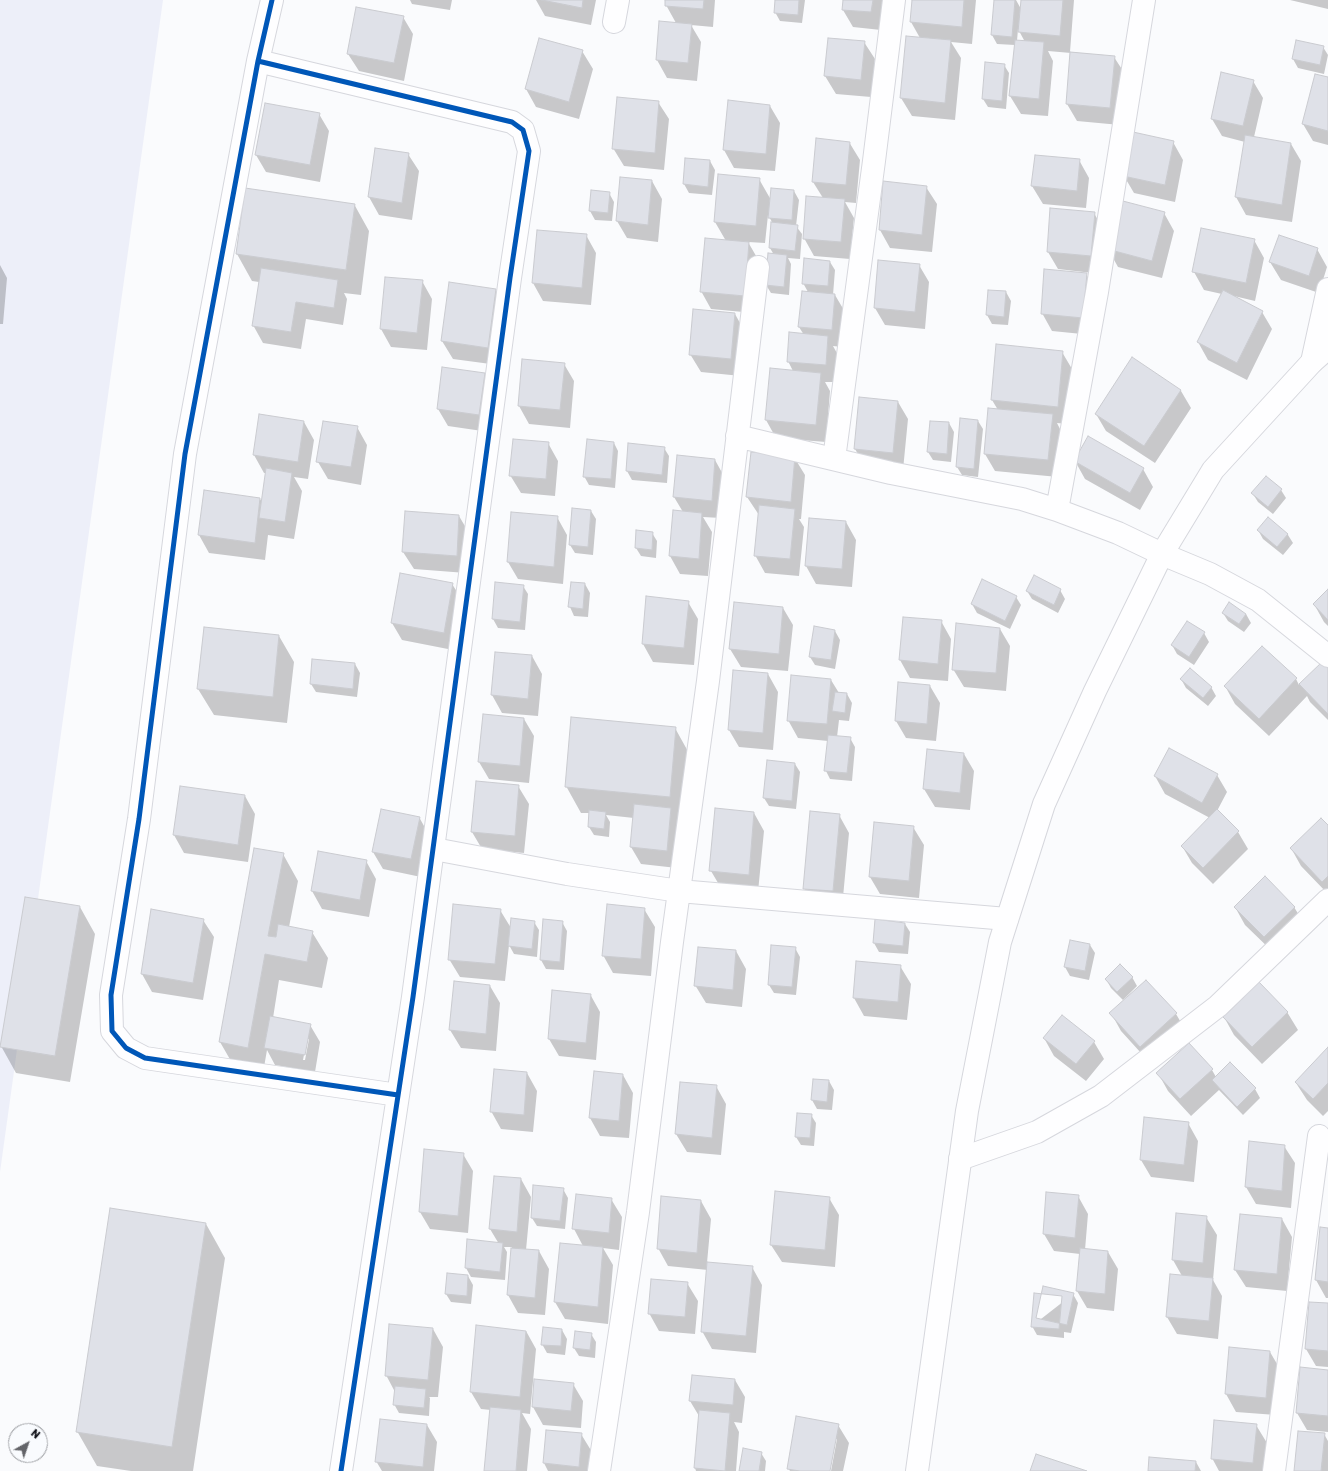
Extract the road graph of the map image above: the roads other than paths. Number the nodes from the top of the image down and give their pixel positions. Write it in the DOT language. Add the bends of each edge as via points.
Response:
graph roads {
  1 [pos="272,0"];
  2 [pos="618,0"];
  3 [pos="894,0"];
  4 [pos="1144,0"];
  5 [pos="614,22"];
  6 [pos="258,61"];
  7 [pos="758,267"];
  8 [pos="1328,289"];
  9 [pos="1328,348"];
  10 [pos="1312,362"];
  11 [pos="737,436"];
  12 [pos="834,459"];
  13 [pos="1057,510"];
  14 [pos="1162,554"];
  15 [pos="1328,656"];
  16 [pos="434,849"];
  17 [pos="679,891"];
  18 [pos="1328,900"];
  19 [pos="1007,919"];
  20 [pos="398,1095"];
  21 [pos="1319,1136"];
  22 [pos="960,1159"];
  23 [pos="341,1471"];
  24 [pos="599,1471"];
  25 [pos="917,1471"];
  26 [pos="1274,1471"];
  1 -- 6 [label="street"];
  2 -- 5 [label="street"];
  3 -- 12 [label="street"];
  4 -- 13 [label="street" via="1097,292"];
  6 -- 16 [label="street" via="512,122 523,130 529,151"];
  6 -- 20 [label="street" via="185,454 139,819 111,995 112,1031 126,1048 145,1058"];
  7 -- 11 [label="street"];
  8 -- 10 [label="street"];
  9 -- 10 [label="street"];
  10 -- 14 [label="street" via="1213,470"];
  11 -- 12 [label="street"];
  11 -- 17 [label="street" via="708,681"];
  12 -- 13 [label="street" via="1022,499"];
  13 -- 14 [label="street" via="1118,533"];
  14 -- 15 [label="street" via="1210,574 1258,600"];
  14 -- 19 [label="street" via="1044,804"];
  16 -- 17 [label="street" via="567,874"];
  16 -- 20 [label="street"];
  17 -- 19 [label="street"];
  17 -- 24 [label="street" via="638,1212"];
  18 -- 22 [label="street" via="1218,1006 1101,1096 1037,1132"];
  19 -- 22 [label="street" via="1000,942 974,1073"];
  20 -- 23 [label="street"];
  21 -- 26 [label="street"];
  22 -- 25 [label="street"];
}
